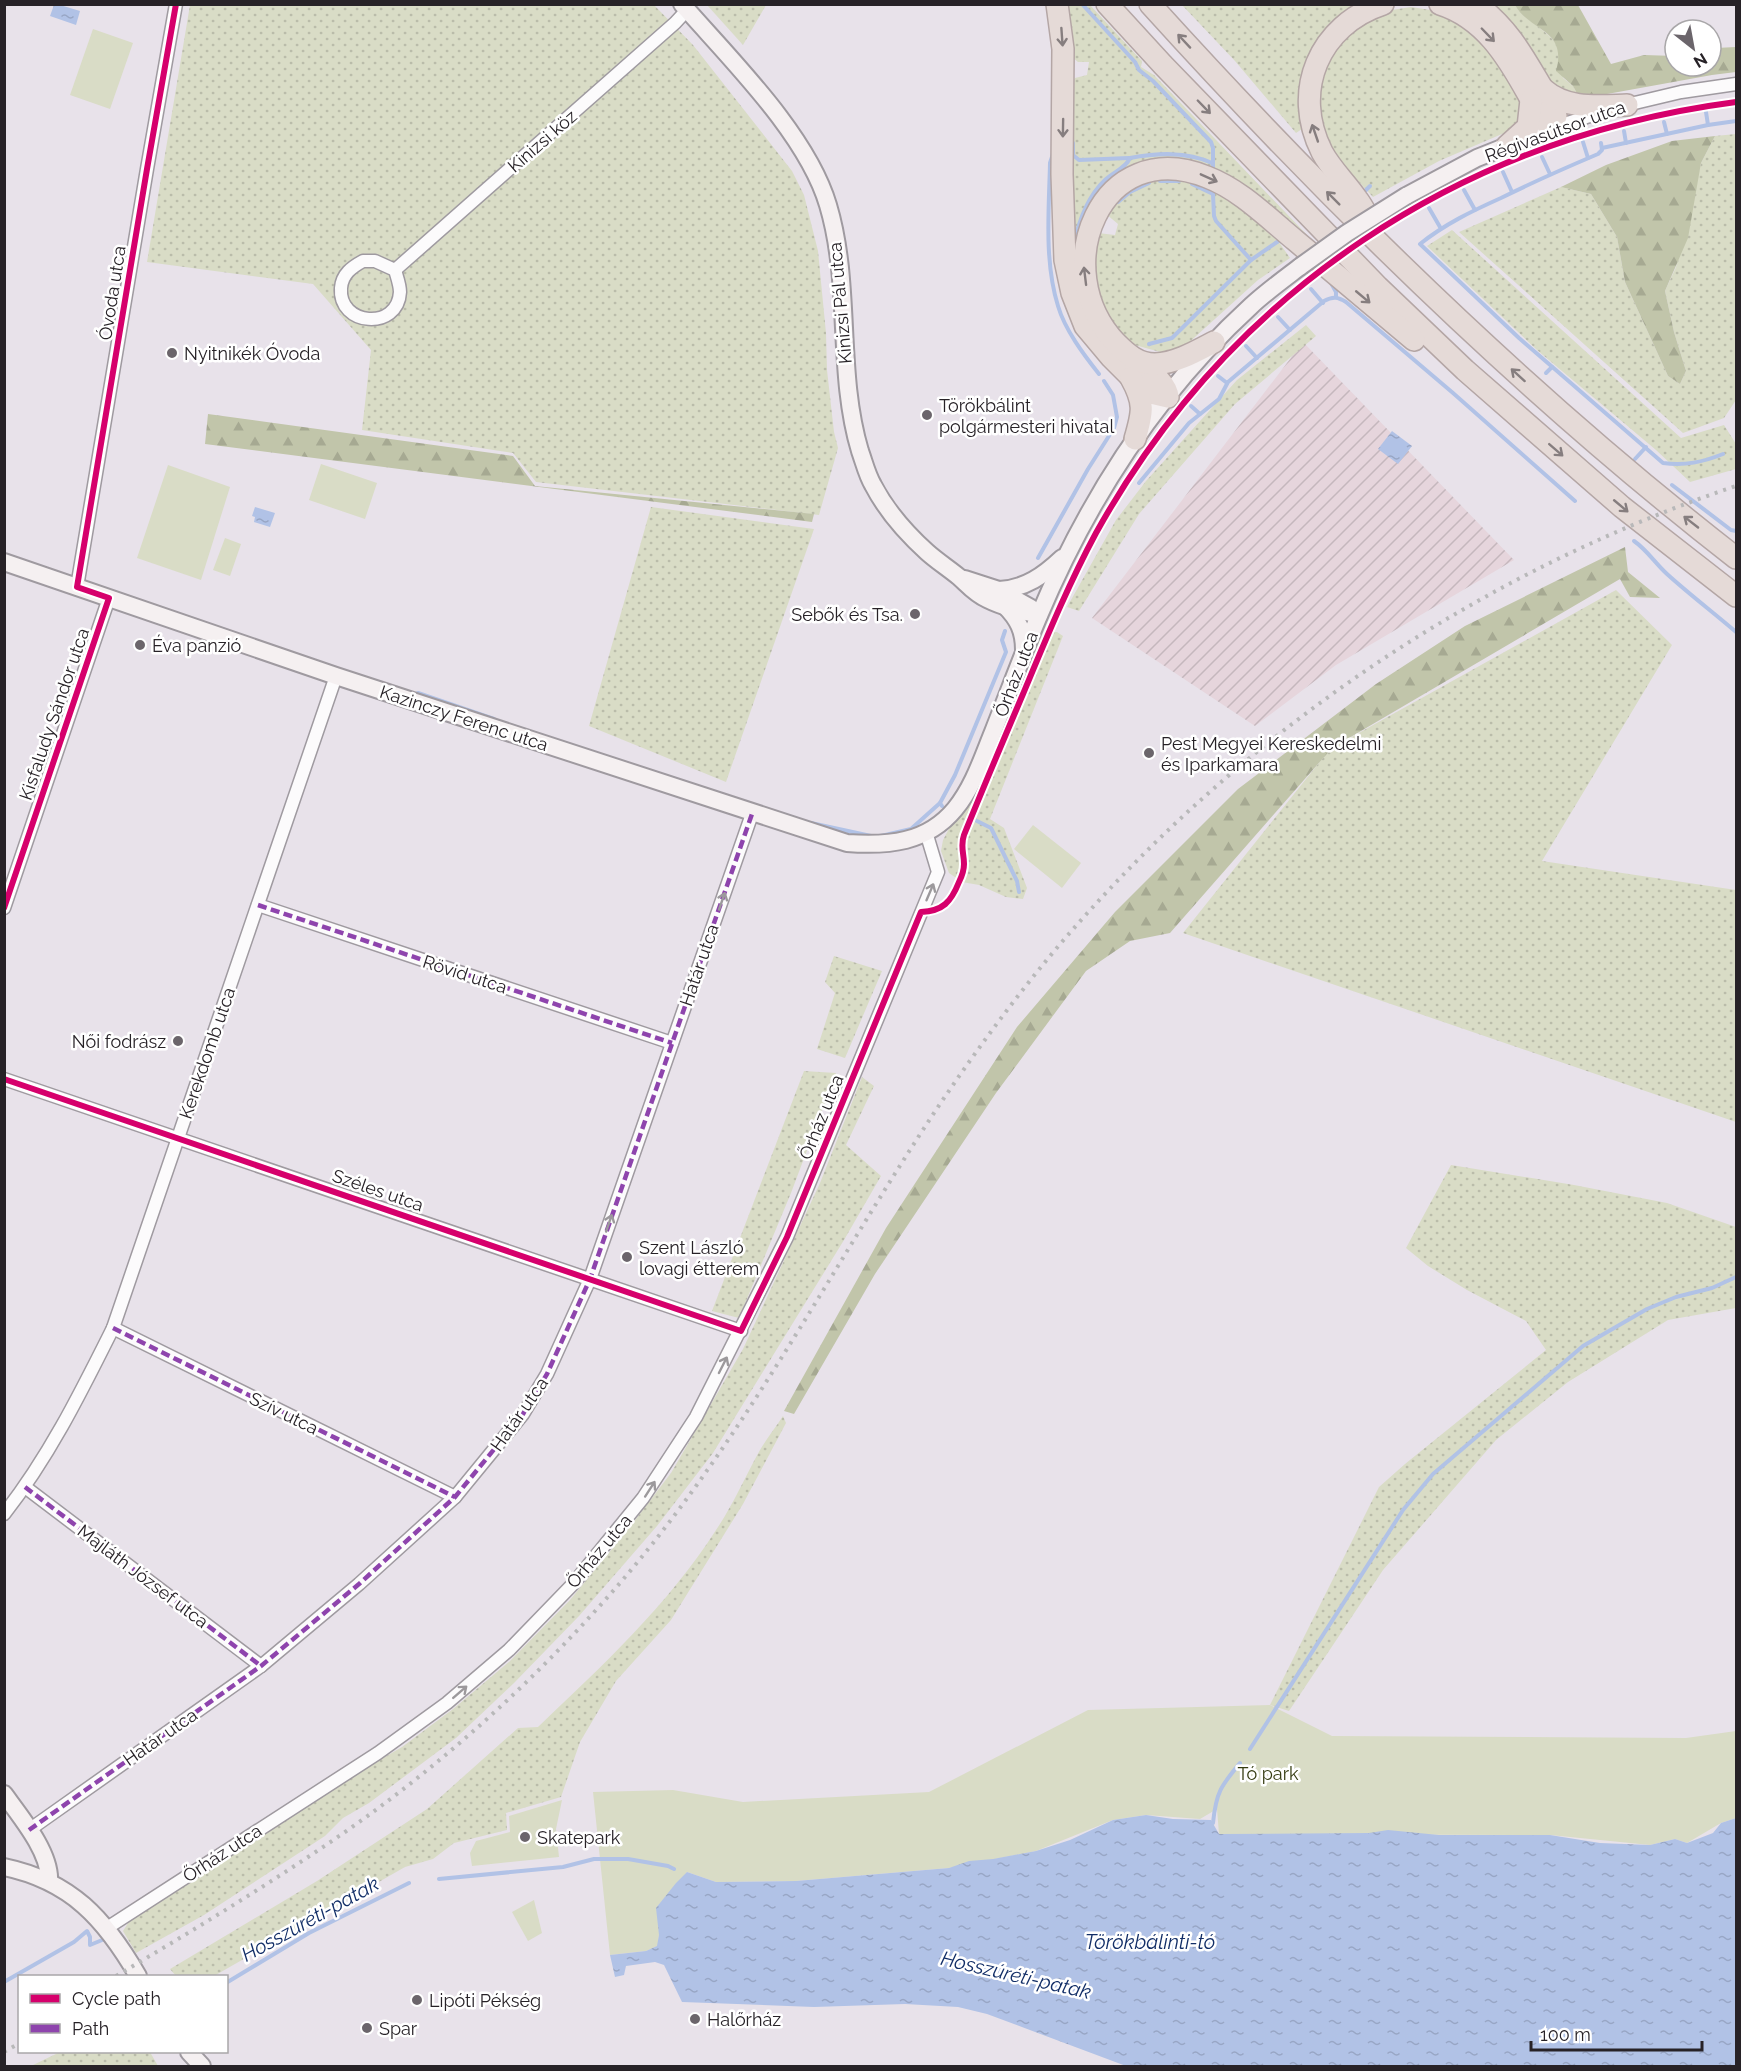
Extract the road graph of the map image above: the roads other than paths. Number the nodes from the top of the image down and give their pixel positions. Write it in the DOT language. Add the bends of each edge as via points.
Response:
graph roads {
  1 [pos="176,4"];
  2 [pos="1058,4"];
  3 [pos="1107,4"];
  4 [pos="1150,4"];
  5 [pos="1383,4"];
  6 [pos="1440,4"];
  7 [pos="1476,4"];
  8 [pos="685,8"];
  9 [pos="1737,84"];
  10 [pos="1536,94"];
  11 [pos="1627,105"];
  12 [pos="1552,128"];
  13 [pos="1507,146"];
  14 [pos="1389,254"];
  15 [pos="395,270"];
  16 [pos="1214,342"];
  17 [pos="1134,369"];
  18 [pos="1465,370"];
  19 [pos="1168,397"];
  20 [pos="1135,439"];
  21 [pos="1067,553"];
  22 [pos="1737,558"];
  23 [pos="4,562"];
  24 [pos="77,587"];
  25 [pos="1737,596"];
  26 [pos="109,598"];
  27 [pos="1002,598"];
  28 [pos="1039,615"];
  29 [pos="1024,651"];
  30 [pos="336,676"];
  31 [pos="752,814"];
  32 [pos="926,832"];
  33 [pos="258,905"];
  34 [pos="4,909"];
  35 [pos="672,1043"];
  36 [pos="4,1078"];
  37 [pos="178,1138"];
  38 [pos="590,1279"];
  39 [pos="113,1328"];
  40 [pos="741,1331"];
  41 [pos="25,1487"];
  42 [pos="455,1497"];
  43 [pos="4,1514"];
  44 [pos="261,1666"];
  45 [pos="4,1794"];
  46 [pos="29,1830"];
  47 [pos="4,1867"];
  48 [pos="49,1881"];
  49 [pos="106,1928"];
  50 [pos="137,1975"];
  51 [pos="190,2053"];
  52 [pos="202,2067"];
  1 -- 24 [label="street, Óvoda utca"];
  2 -- 17 [label="highway, one-way" via="1063,49 1065,260 1085,326 1097,342"];
  3 -- 18 [label="highway, one-way" via="1378,287"];
  14 -- 4 [label="highway, one-way"];
  14 -- 5 [label="highway, one-way" via="1358,200 1322,152 1312,128 1309,101 1311,79 1327,44 1352,19"];
  6 -- 10 [label="highway, one-way" via="1465,16 1492,38"];
  7 -- 10 [label="highway" via="1507,32"];
  8 -- 15 [label="street, Kinizsi köz"];
  8 -- 27 [label="street, Kinizsi Pál utca" via="757,90 802,149 818,178 836,242 853,427 873,485 907,533 939,563 974,592"];
  9 -- 11 [label="street, Régivasútsor utca"];
  10 -- 11 [label="highway" via="1568,104"];
  10 -- 12 [label="highway" via="1555,111"];
  10 -- 13 [label="highway" via="1527,127"];
  11 -- 12 [label="street, Régivasútsor utca"];
  12 -- 13 [label="street, Régivasútsor utca"];
  13 -- 16 [label="street, Régivasútsor utca, bridge" via="1463,165 1347,233 1253,304"];
  22 -- 14 [label="highway, one-way" via="1561,414"];
  15 -- 15 [label="street" via="375,261 353,266 341,285 340,296 345,306 362,320 383,318 398,302"];
  16 -- 17 [label="highway" via="1170,362"];
  16 -- 19 [label="street, Régivasútsor utca"];
  17 -- 18 [label="highway, one-way" via="1096,315 1086,283 1085,246 1094,218 1112,193 1138,176 1174,169 1190,171 1232,190 1439,361"];
  17 -- 19 [label="highway" via="1151,393"];
  17 -- 20 [label="highway" via="1142,401"];
  18 -- 25 [label="highway, one-way" via="1622,507"];
  19 -- 20 [label="street, Őrház utca"];
  20 -- 21 [label="street, Őrház utca"];
  21 -- 27 [label="street" via="1033,581"];
  21 -- 28 [label="street, Őrház utca"];
  23 -- 24 [label="street, Kazinczy Ferenc utca"];
  24 -- 26 [label="street, Kazinczy Ferenc utca"];
  26 -- 30 [label="street, Kazinczy Ferenc utca"];
  26 -- 34 [label="street, Kisfaludy Sándor utca"];
  27 -- 28 [label="street, Kinizsi Pál utca"];
  27 -- 29 [label="street" via="1021,628"];
  28 -- 29 [label="street, Őrház utca"];
  29 -- 32 [label="street, Őrház utca" via="974,780 945,820"];
  30 -- 31 [label="street, Kazinczy Ferenc utca"];
  30 -- 33 [label="street, Kerekdomb utca"];
  31 -- 32 [label="street, Kazinczy Ferenc utca" via="847,843 878,845 908,840"];
  35 -- 31 [label="street, Határ utca, one-way"];
  40 -- 32 [label="street, Őrház utca, one-way" via="787,1238 938,872"];
  33 -- 35 [label="street, Rövid utca"];
  33 -- 37 [label="street, Kerekdomb utca"];
  38 -- 35 [label="street, Határ utca, one-way"];
  36 -- 37 [label="street, Széles utca"];
  37 -- 38 [label="street, Széles utca"];
  37 -- 39 [label="street, Kerekdomb utca"];
  38 -- 40 [label="street, Széles utca"];
  38 -- 42 [label="street, Határ utca" via="535,1396"];
  39 -- 41 [label="street, Kerekdomb utca" via="72,1410"];
  39 -- 42 [label="street, Szív utca"];
  49 -- 40 [label="street, Őrház utca, one-way" via="414,1728 509,1650 580,1575 644,1498 696,1417"];
  41 -- 43 [label="street, Kerekdomb utca"];
  41 -- 44 [label="street, Majláth József utca"];
  42 -- 44 [label="street, Határ utca"];
  44 -- 46 [label="street, Határ utca"];
  45 -- 46 [label="street"];
  46 -- 48 [label="street" via="46,1862"];
  47 -- 48 [label="street"];
  48 -- 49 [label="street" via="87,1906"];
  49 -- 50 [label="street"];
  51 -- 52 [label="street"];
}
